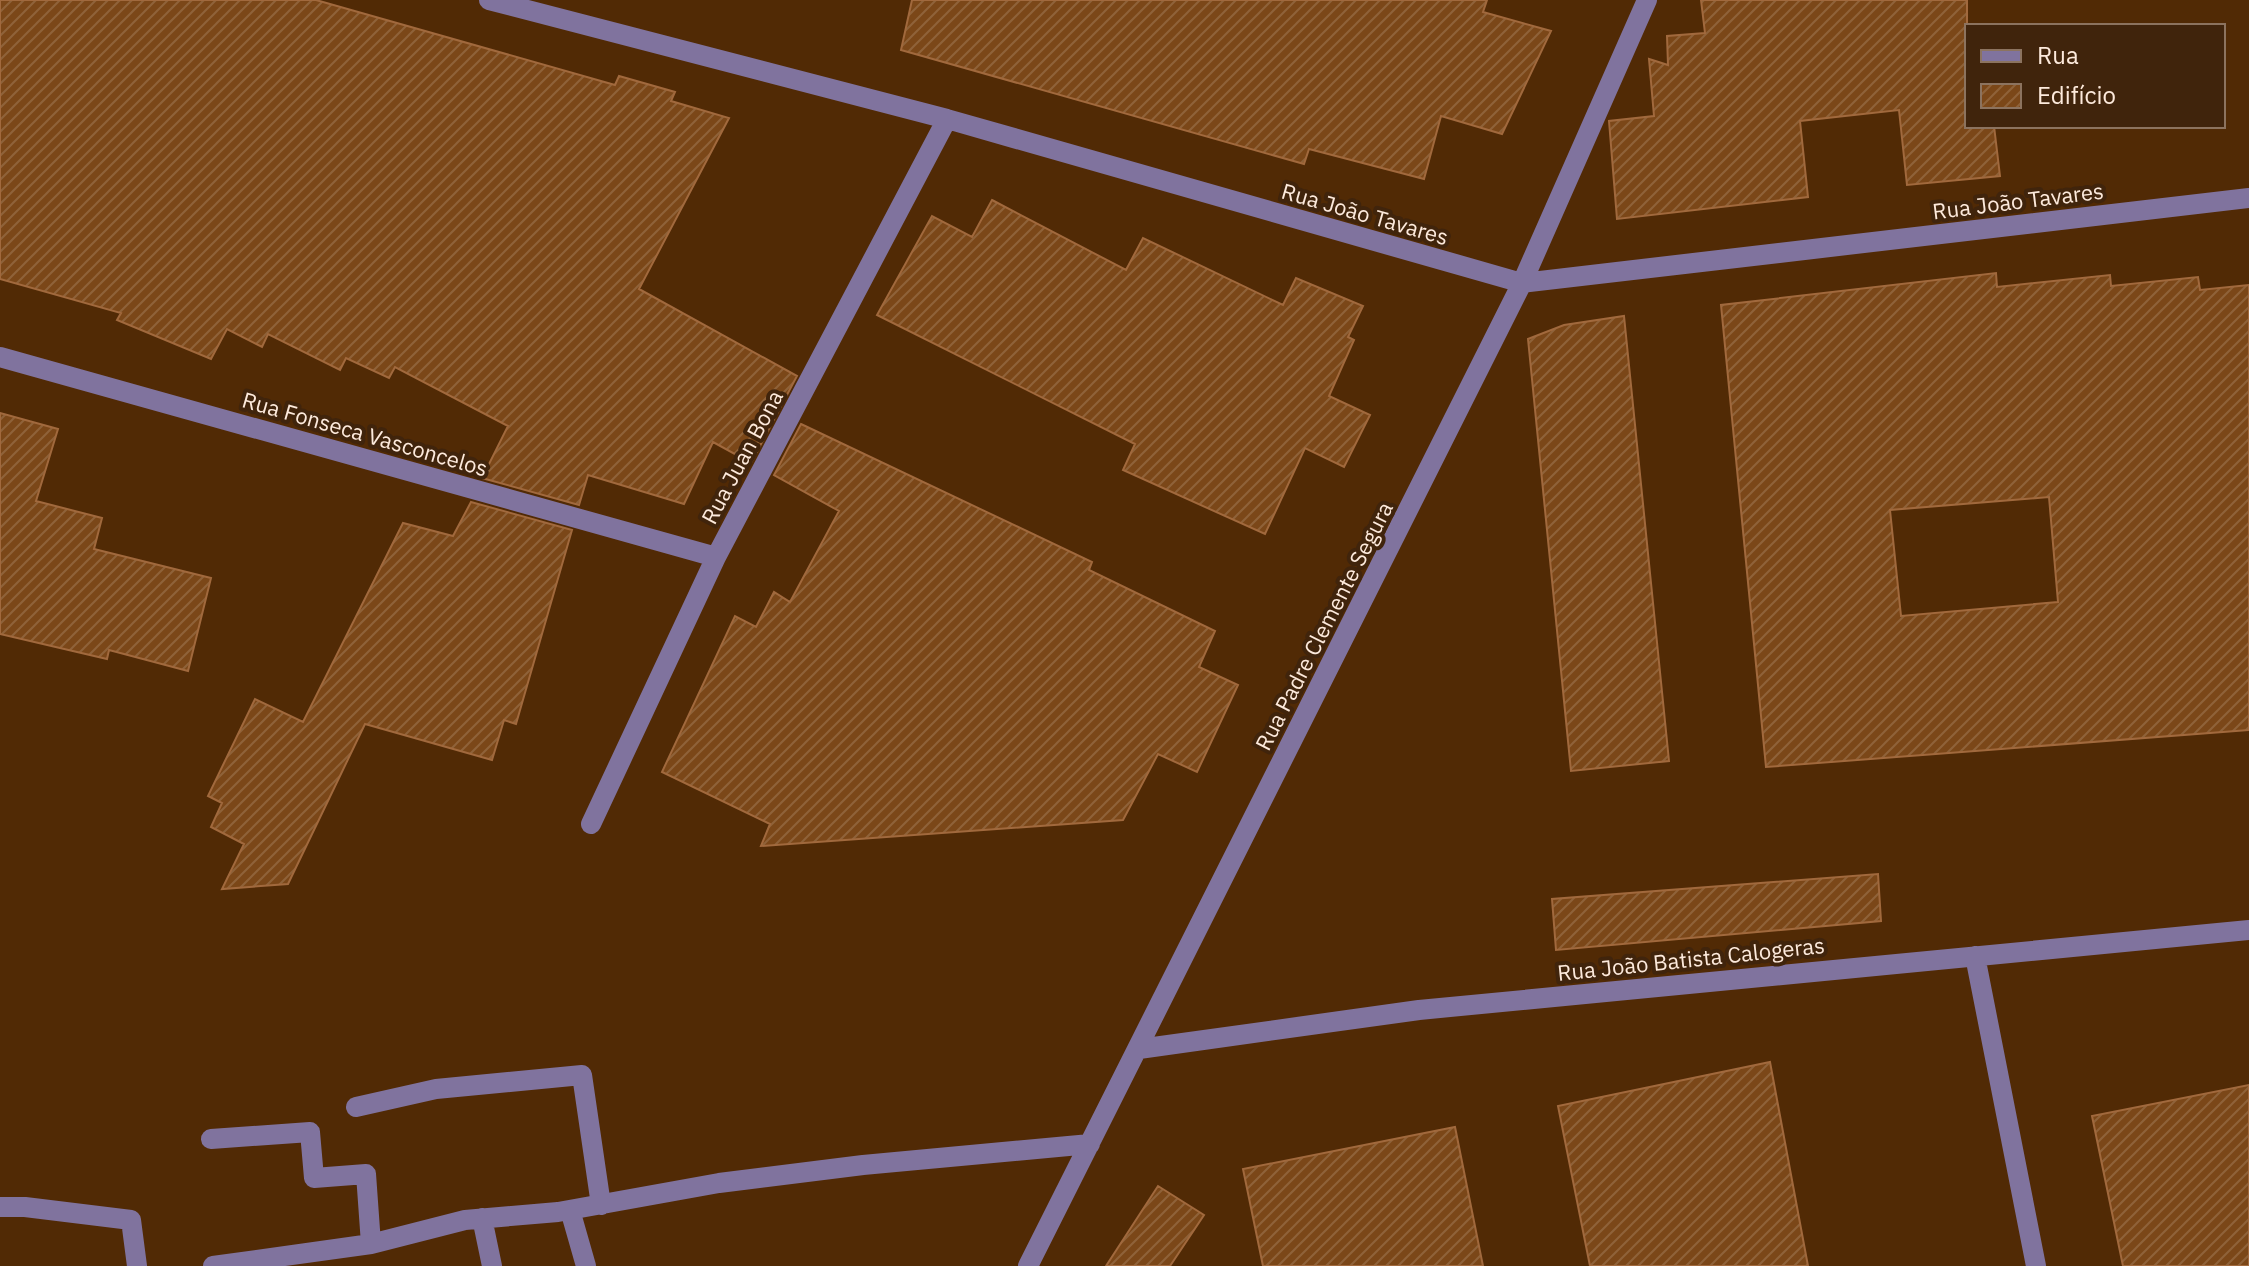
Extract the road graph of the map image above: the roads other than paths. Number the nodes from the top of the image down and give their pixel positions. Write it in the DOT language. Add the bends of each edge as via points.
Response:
graph roads {
  1 [pos="489,0"];
  2 [pos="1647,0"];
  3 [pos="947,119"];
  4 [pos="2249,198"];
  5 [pos="1522,283"];
  6 [pos="0,357"];
  7 [pos="716,557"];
  8 [pos="591,824"];
  9 [pos="2249,930"];
  10 [pos="1975,956"];
  11 [pos="1139,1049"];
  12 [pos="356,1107"];
  13 [pos="211,1139"];
  14 [pos="1090,1144"];
  15 [pos="601,1205"];
  16 [pos="0,1207"];
  17 [pos="570,1210"];
  18 [pos="482,1218"];
  19 [pos="371,1244"];
  20 [pos="137,1266"];
  21 [pos="213,1266"];
  22 [pos="492,1266"];
  23 [pos="586,1266"];
  24 [pos="1028,1266"];
  25 [pos="2036,1266"];
  1 -- 3 [label="street, Rua João Tavares"];
  2 -- 5 [label="street, Rua Padre Clemente Segura"];
  3 -- 5 [label="street, Rua João Tavares"];
  3 -- 7 [label="street, Rua Juan Bona"];
  4 -- 5 [label="street, Rua João Tavares"];
  5 -- 11 [label="street, Rua Padre Clemente Segura"];
  6 -- 7 [label="street, Rua Fonseca Vasconcelos"];
  7 -- 8 [label="street, Rua Juan Bona"];
  9 -- 10 [label="street, Rua João Batista Calogeras"];
  10 -- 11 [label="street, Rua João Batista Calogeras" via="1419,1010"];
  10 -- 25 [label="street"];
  11 -- 14 [label="street, Rua Padre Clemente Segura"];
  12 -- 15 [label="street" via="436,1089 582,1075"];
  13 -- 19 [label="street" via="310,1132 314,1178 366,1174"];
  14 -- 15 [label="street" via="863,1165"];
  14 -- 24 [label="street, Rua Padre Clemente Segura"];
  15 -- 17 [label="street"];
  16 -- 20 [label="street" via="131,1220"];
  17 -- 18 [label="street"];
  17 -- 23 [label="street"];
  18 -- 19 [label="street"];
  18 -- 22 [label="street"];
  19 -- 21 [label="street"];
}
